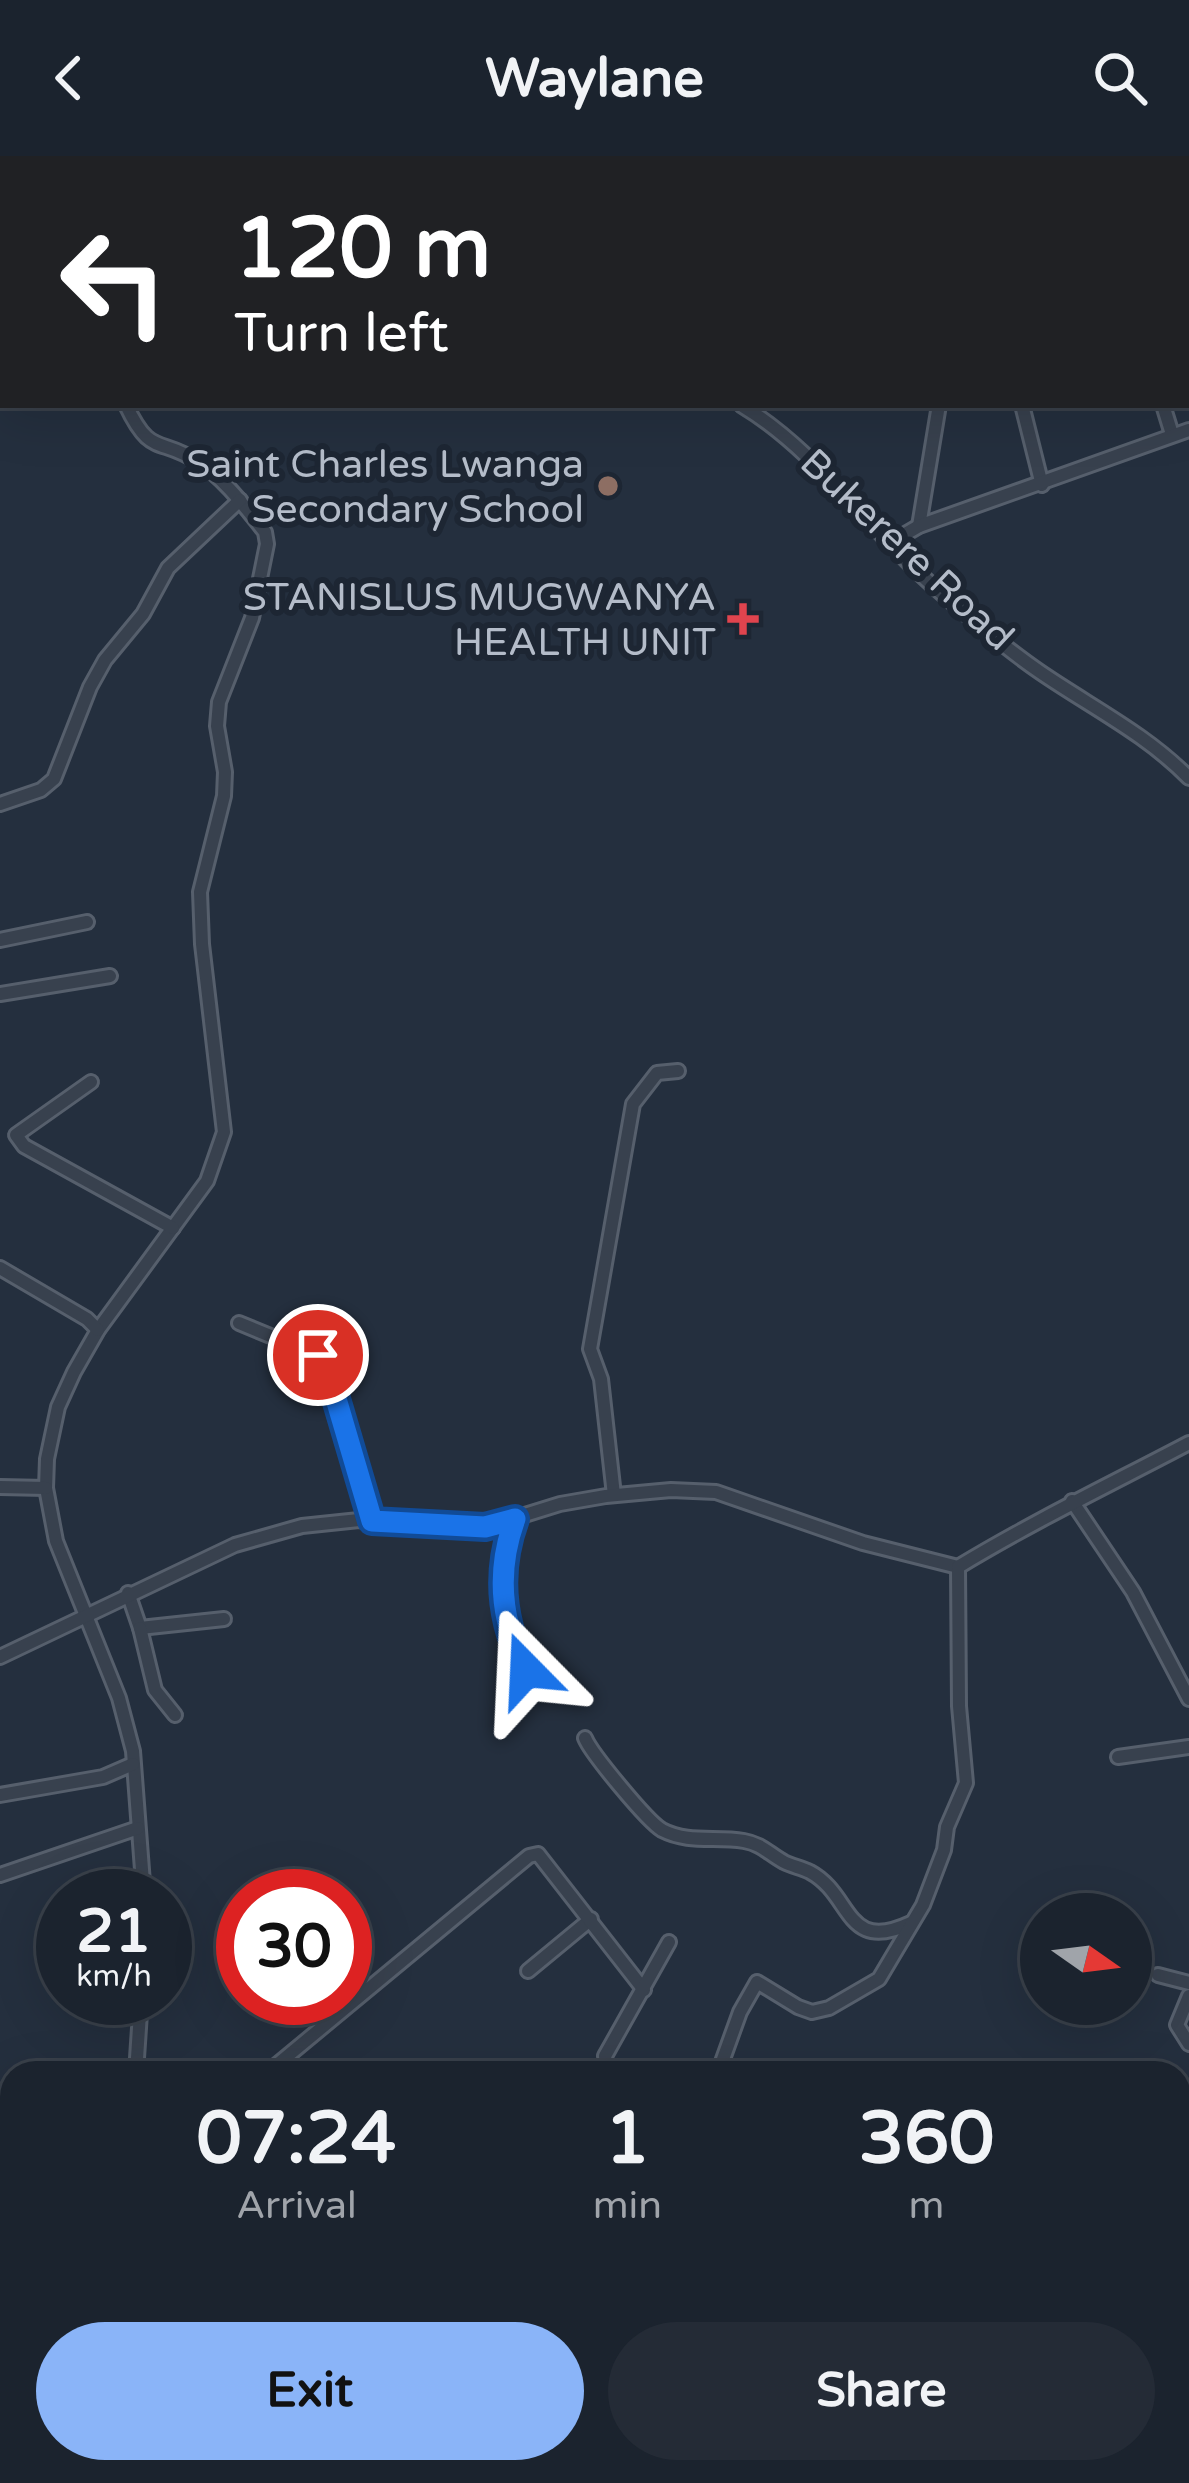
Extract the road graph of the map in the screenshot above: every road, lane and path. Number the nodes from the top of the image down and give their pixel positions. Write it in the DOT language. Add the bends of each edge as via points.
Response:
graph roads {
  1 [pos="128,408"];
  2 [pos="745,408"];
  3 [pos="939,408"];
  4 [pos="1023,408"];
  5 [pos="1164,408"];
  6 [pos="1189,430"];
  7 [pos="1171,431"];
  8 [pos="1042,485"];
  9 [pos="239,500"];
  10 [pos="919,526"];
  11 [pos="890,543"];
  12 [pos="1189,778"];
  13 [pos="0,804"];
  14 [pos="87,922"];
  15 [pos="0,940"];
  16 [pos="110,976"];
  17 [pos="0,994"];
  18 [pos="678,1071"];
  19 [pos="91,1082"];
  20 [pos="173,1228"];
  21 [pos="0,1268"];
  22 [pos="239,1323"];
  23 [pos="98,1330"];
  24 [pos="1189,1442"];
  25 [pos="0,1487"];
  26 [pos="46,1489"];
  27 [pos="614,1495"];
  28 [pos="1072,1501"];
  29 [pos="515,1519"];
  30 [pos="372,1521"];
  31 [pos="958,1567"];
  32 [pos="128,1593"];
  33 [pos="86,1613"];
  34 [pos="224,1619"];
  35 [pos="140,1628"];
  36 [pos="0,1657"];
  37 [pos="542,1692"];
  38 [pos="1189,1699"];
  39 [pos="175,1715"];
  40 [pos="585,1738"];
  41 [pos="1189,1747"];
  42 [pos="1118,1757"];
  43 [pos="133,1764"];
  44 [pos="0,1795"];
  45 [pos="138,1828"];
  46 [pos="142,1869"];
  47 [pos="0,1875"];
  48 [pos="591,1919"];
  49 [pos="912,1922"];
  50 [pos="669,1942"];
  51 [pos="528,1971"];
  52 [pos="1158,1975"];
  53 [pos="1189,1983"];
  54 [pos="644,1990"];
  55 [pos="1189,1996"];
  56 [pos="139,2025"];
  57 [pos="1189,2044"];
  58 [pos="137,2061"];
  59 [pos="282,2061"];
  60 [pos="606,2061"];
  61 [pos="722,2061"];
  1 -- 9 [label="street" via="145,440 193,458"];
  2 -- 11 [label="street, Bukerere Road" via="795,444"];
  3 -- 10 [label="street"];
  4 -- 8 [label="street"];
  5 -- 7 [label="street"];
  6 -- 8 [label="street"];
  8 -- 10 [label="street"];
  9 -- 13 [label="street" via="176,559 105,660 54,779"];
  9 -- 20 [label="street" via="265,532 266,562 219,703 224,796 200,892 224,1132 207,1181"];
  10 -- 11 [label="street"];
  11 -- 12 [label="street, Bukerere Road" via="1009,648 1148,740"];
  14 -- 15 [label="street"];
  16 -- 17 [label="street"];
  18 -- 27 [label="street" via="657,1072 633,1104 590,1349"];
  19 -- 20 [label="street" via="16,1135"];
  20 -- 23 [label="street"];
  21 -- 23 [label="street"];
  22 -- 30 [label="street" via="324,1358"];
  23 -- 26 [label="street" via="58,1407"];
  24 -- 28 [label="street"];
  25 -- 26 [label="street"];
  26 -- 33 [label="street" via="56,1541"];
  27 -- 29 [label="street"];
  27 -- 31 [label="street" via="716,1492"];
  28 -- 31 [label="street"];
  28 -- 38 [label="street" via="1133,1592"];
  29 -- 30 [label="street" via="485,1527"];
  29 -- 37 [label="street" via="502,1563 505,1619"];
  30 -- 32 [label="street" via="302,1526 235,1545"];
  31 -- 49 [label="street" via="966,1783"];
  32 -- 33 [label="street"];
  32 -- 35 [label="street"];
  33 -- 36 [label="street"];
  33 -- 43 [label="street" via="119,1698"];
  34 -- 35 [label="street"];
  35 -- 39 [label="street" via="155,1690"];
  40 -- 49 [label="street" via="664,1831 765,1846 828,1882 856,1924 884,1933"];
  41 -- 42 [label="street"];
  43 -- 44 [label="street"];
  43 -- 45 [label="street"];
  45 -- 46 [label="street"];
  45 -- 47 [label="street"];
  48 -- 51 [label="street"];
  48 -- 54 [label="street"];
  48 -- 59 [label="street" via="548,1862 530,1856"];
  49 -- 61 [label="street" via="879,1979 829,2008 798,2007 757,1982"];
  50 -- 54 [label="street"];
  52 -- 53 [label="street"];
  54 -- 60 [label="street"];
  55 -- 57 [label="street" via="1177,2025"];
  56 -- 58 [label="street"];
}
